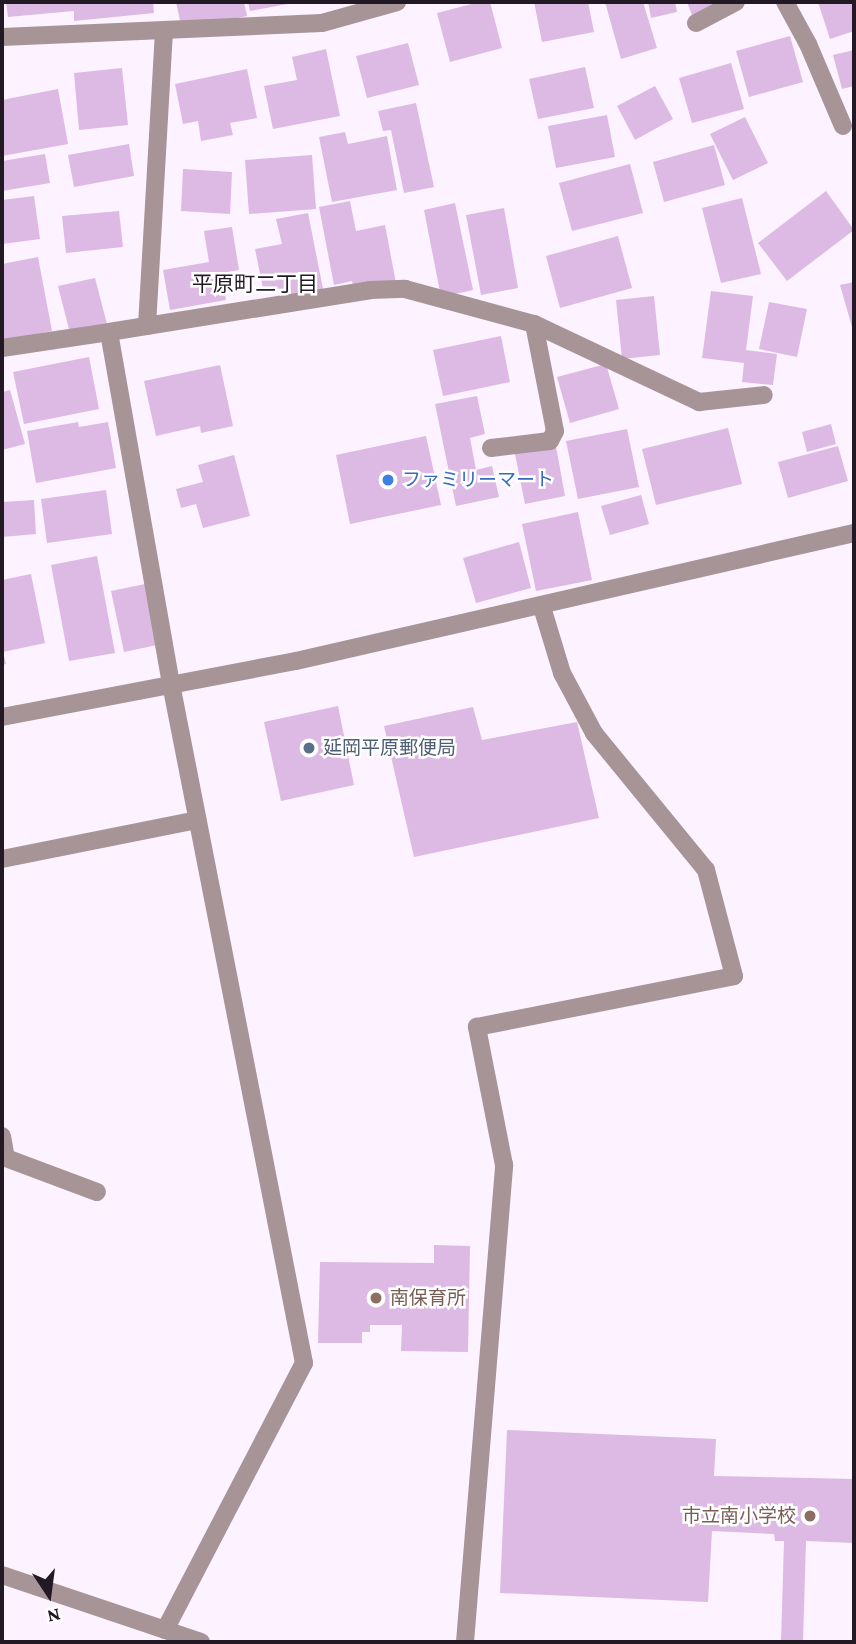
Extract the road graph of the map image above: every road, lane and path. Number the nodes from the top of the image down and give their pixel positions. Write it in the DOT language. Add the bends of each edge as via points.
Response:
graph roads {
  1 [pos="397,2"];
  2 [pos="736,2"];
  3 [pos="785,2"];
  4 [pos="696,23"];
  5 [pos="164,32"];
  6 [pos="2,37"];
  7 [pos="843,126"];
  8 [pos="534,324"];
  9 [pos="147,326"];
  10 [pos="109,332"];
  11 [pos="2,348"];
  12 [pos="764,395"];
  13 [pos="491,448"];
  14 [pos="854,533"];
  15 [pos="542,607"];
  16 [pos="171,684"];
  17 [pos="2,717"];
  18 [pos="197,820"];
  19 [pos="2,859"];
  20 [pos="2,1136"];
  21 [pos="97,1192"];
  22 [pos="2,1575"];
  23 [pos="165,1630"];
  24 [pos="201,1642"];
  25 [pos="465,1642"];
  1 -- 5 [label="street" via="322,23"];
  2 -- 4 [label="street"];
  3 -- 7 [label="street"];
  5 -- 6 [label="street"];
  5 -- 9 [label="street"];
  8 -- 9 [label="street" via="405,289 370,290"];
  8 -- 12 [label="street" via="699,402"];
  8 -- 13 [label="street" via="555,431 551,441"];
  9 -- 10 [label="street"];
  10 -- 11 [label="street"];
  10 -- 16 [label="street"];
  14 -- 15 [label="street"];
  15 -- 16 [label="street"];
  15 -- 25 [label="street" via="562,673 594,733 706,870 734,976 477,1027 504,1165"];
  16 -- 17 [label="street"];
  16 -- 18 [label="street"];
  18 -- 19 [label="street"];
  18 -- 23 [label="street" via="304,1363"];
  20 -- 21 [label="street" via="6,1158"];
  22 -- 23 [label="street"];
  23 -- 24 [label="street"];
}
